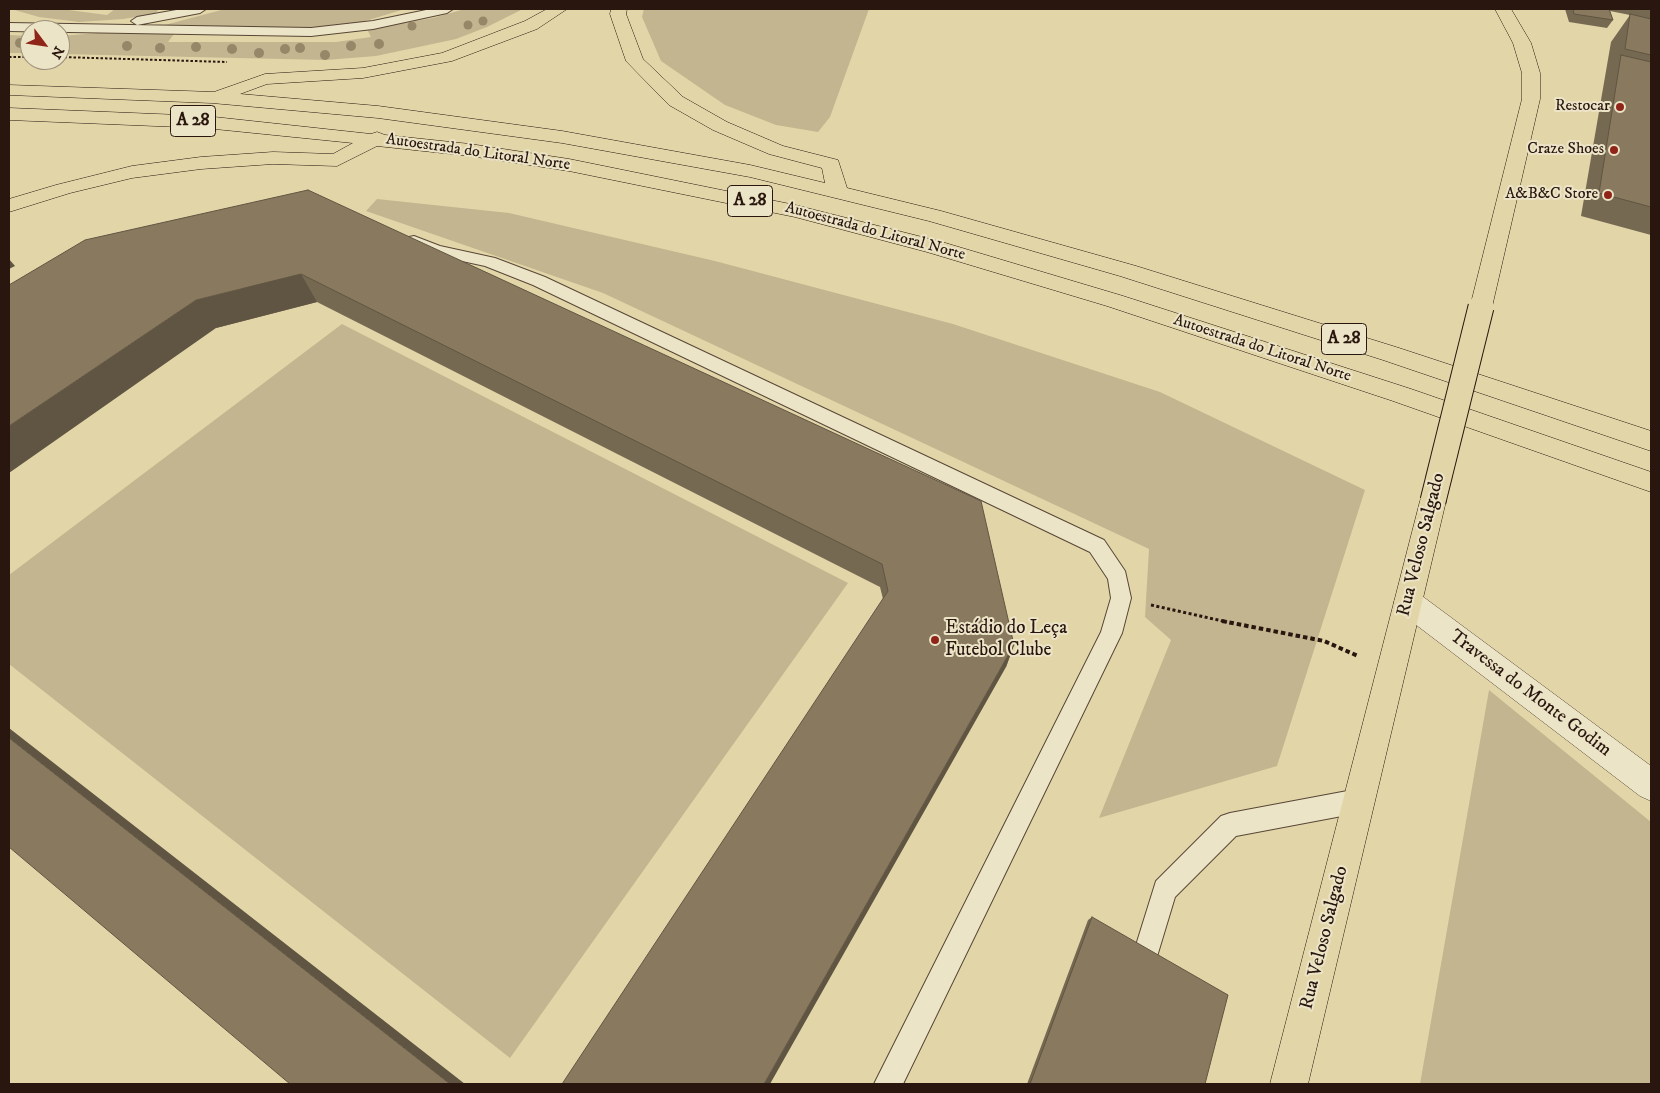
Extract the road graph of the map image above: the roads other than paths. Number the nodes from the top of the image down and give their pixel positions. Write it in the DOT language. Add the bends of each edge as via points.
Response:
graph roads {
  1 [pos="200,9"];
  2 [pos="427,9"];
  3 [pos="447,9"];
  4 [pos="559,9"];
  5 [pos="619,9"];
  6 [pos="1503,9"];
  7 [pos="402,19"];
  8 [pos="70,28"];
  9 [pos="93,28"];
  10 [pos="9,90"];
  11 [pos="212,98"];
  12 [pos="9,114"];
  13 [pos="377,138"];
  14 [pos="837,191"];
  15 [pos="9,206"];
  16 [pos="394,232"];
  17 [pos="1651,441"];
  18 [pos="1651,482"];
  19 [pos="1408,602"];
  20 [pos="1651,785"];
  21 [pos="1358,801"];
  22 [pos="1133,1000"];
  23 [pos="888,1084"];
  24 [pos="1289,1084"];
  1 -- 9 [label="lane"];
  2 -- 7 [label="lane"];
  3 -- 7 [label="lane"];
  4 -- 11 [label="main road" via="531,25 446,56 363,73 265,79"];
  5 -- 14 [label="main road" via="635,61 676,101 720,126 776,150 831,164"];
  6 -- 19 [label="main road, Rua Veloso Salgado, bridge" via="1522,43 1531,73 1531,100"];
  7 -- 9 [label="lane" via="311,32"];
  8 -- 9 [label="lane"];
  10 -- 11 [label="main road, Autoestrada do Litoral Norte / A 28"];
  11 -- 14 [label="main road, Autoestrada do Litoral Norte / A 28" via="378,112 562,137 750,171"];
  12 -- 13 [label="main road, Autoestrada do Litoral Norte / A 28" via="205,122"];
  13 -- 15 [label="main road" via="337,160 273,158 181,165 132,172"];
  13 -- 18 [label="main road, Autoestrada do Litoral Norte / A 28" via="480,151 645,180 795,211 934,247 1266,349"];
  14 -- 17 [label="main road, Autoestrada do Litoral Norte / A 28" via="1034,243 1234,303"];
  16 -- 23 [label="lane" via="436,250 489,262 539,281 1098,546 1118,578 1121,598 1111,632"];
  19 -- 20 [label="street, Travessa do Monte Godim"];
  19 -- 21 [label="main road, Rua Veloso Salgado"];
  21 -- 22 [label="lane" via="1230,824 1165,890"];
  21 -- 24 [label="main road, Rua Veloso Salgado"];
}
